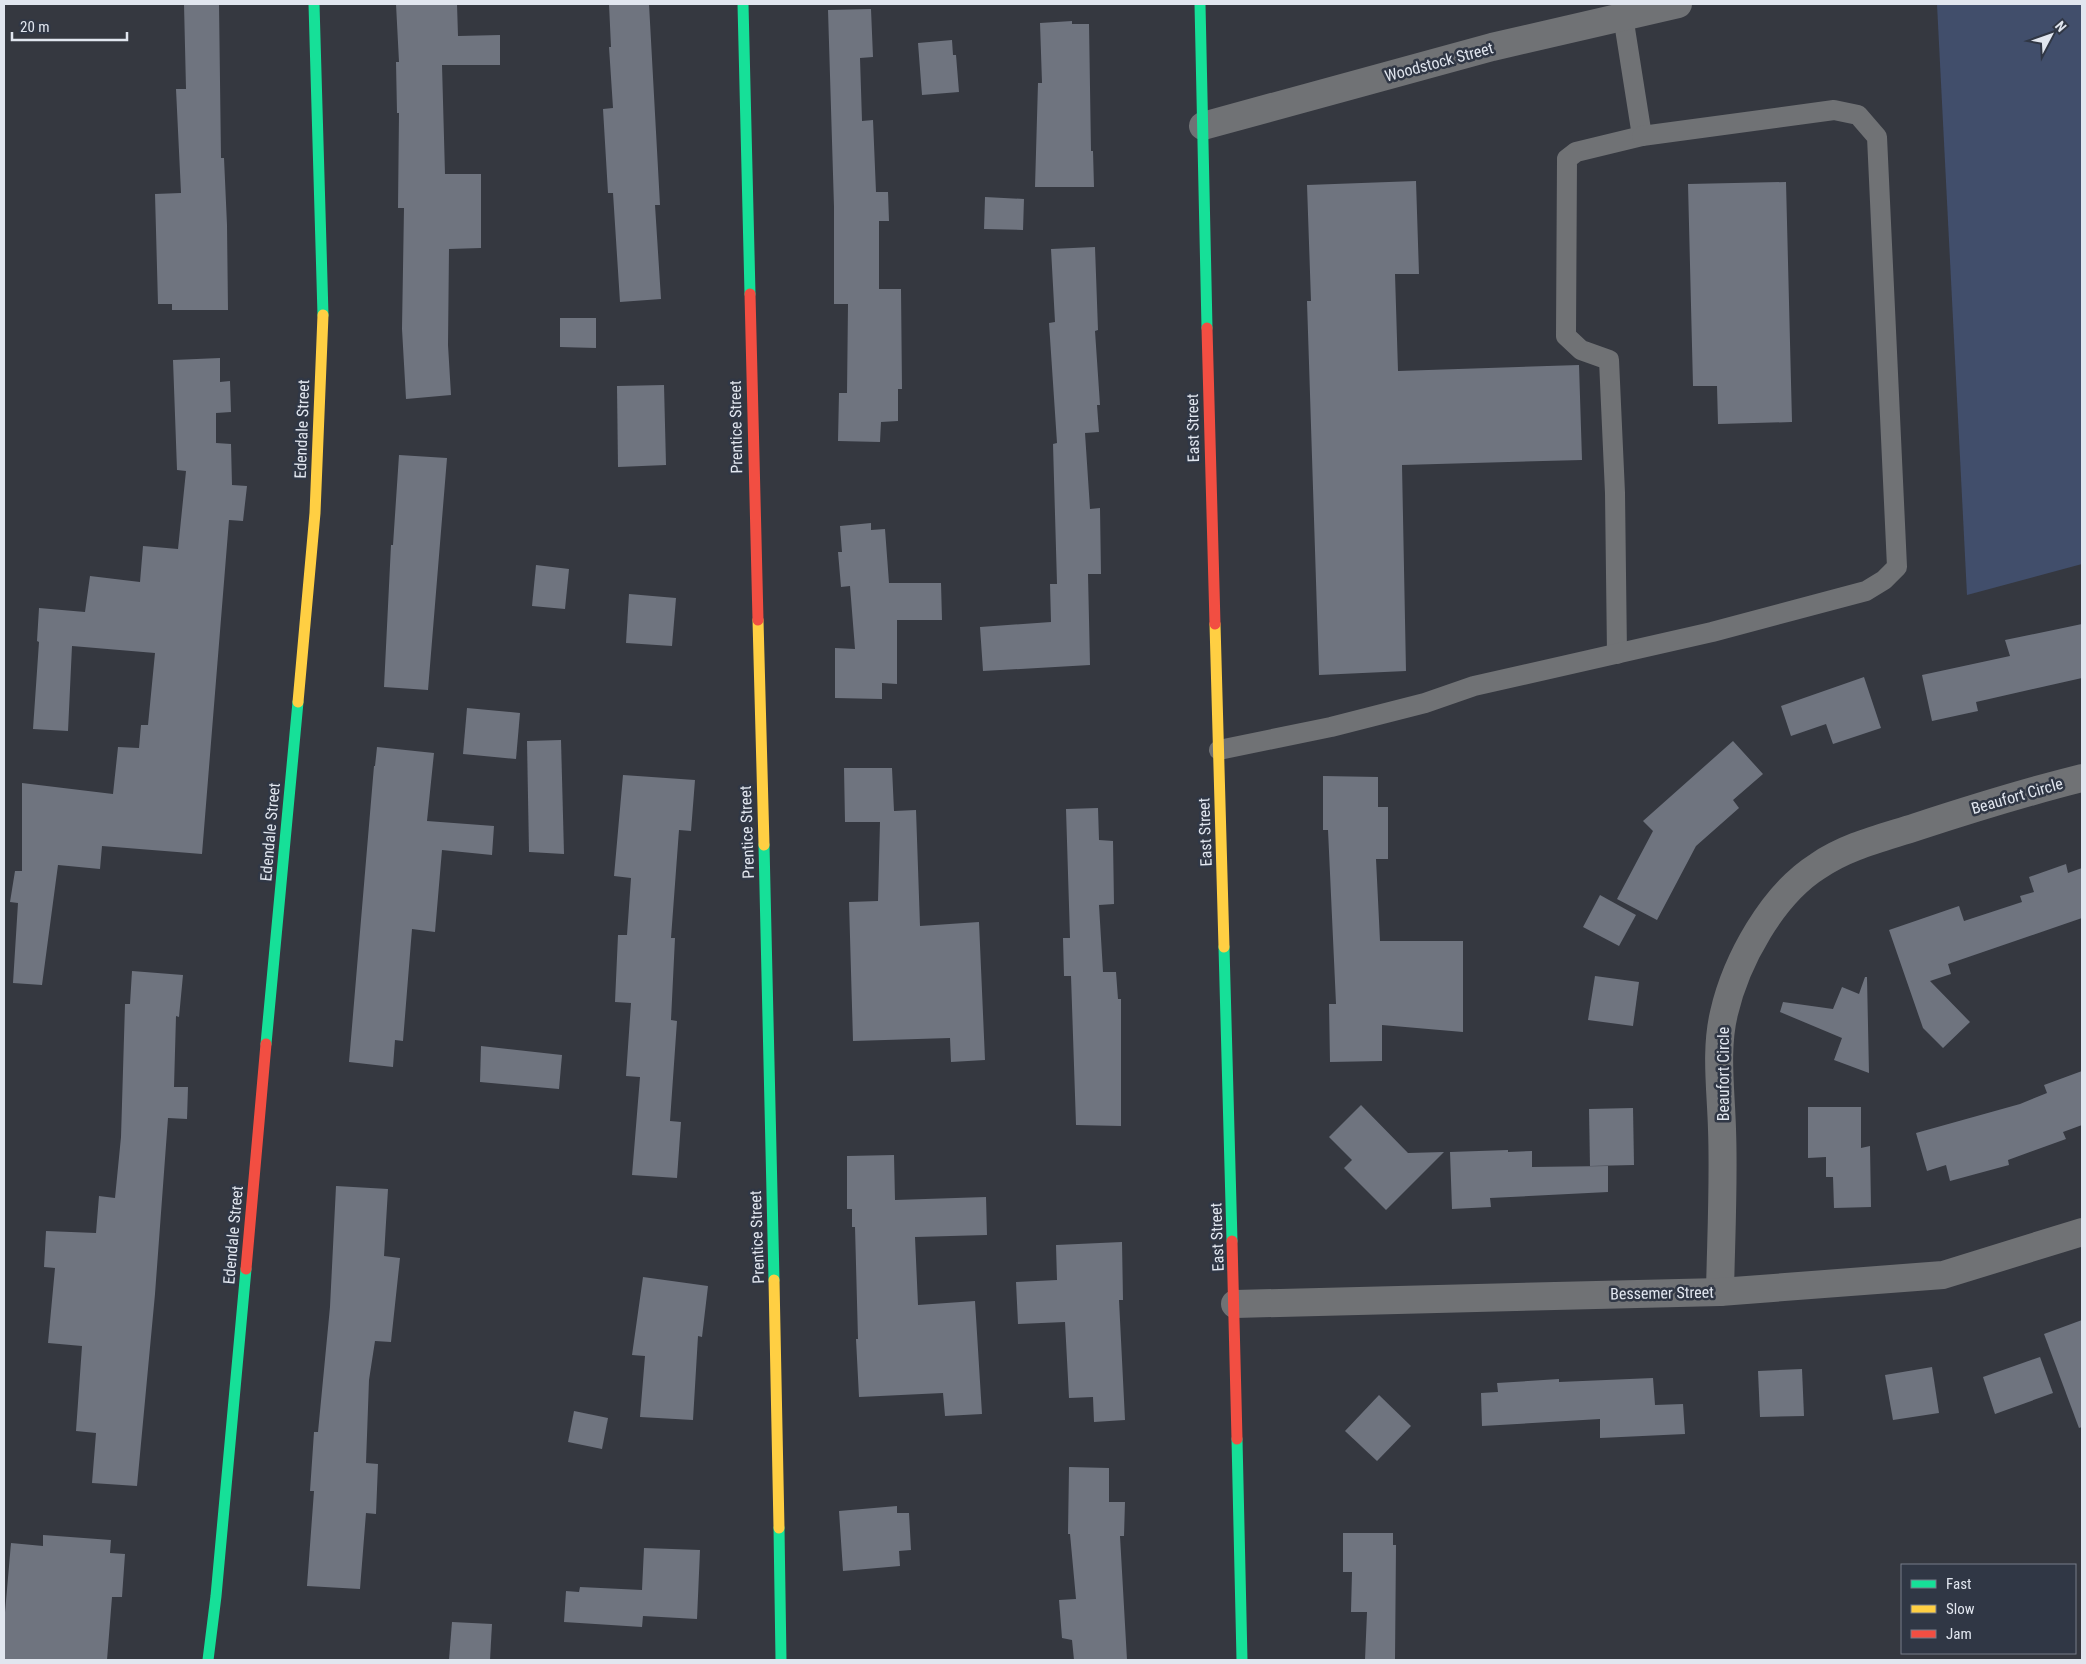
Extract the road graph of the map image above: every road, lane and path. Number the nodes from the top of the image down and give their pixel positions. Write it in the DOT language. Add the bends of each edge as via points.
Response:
graph roads {
  1 [pos="314,4"];
  2 [pos="743,4"];
  3 [pos="1200,4"];
  4 [pos="1678,4"];
  5 [pos="1623,16"];
  6 [pos="1203,126"];
  7 [pos="1642,136"];
  8 [pos="1617,654"];
  9 [pos="1219,750"];
  10 [pos="2082,778"];
  11 [pos="2082,1232"];
  12 [pos="1720,1292"];
  13 [pos="1235,1304"];
  14 [pos="208,1660"];
  15 [pos="782,1660"];
  16 [pos="1242,1660"];
  1 -- 14 [label="street, Edendale Street" via="324,294 314,513"];
  2 -- 15 [label="street, Prentice Street"];
  3 -- 6 [label="street, East Street"];
  4 -- 5 [label="street, Woodstock Street"];
  5 -- 6 [label="street, Woodstock Street" via="1492,47"];
  5 -- 7 [label="lane"];
  6 -- 9 [label="street, East Street"];
  7 -- 8 [label="lane" via="1576,152 1567,159 1566,336 1581,350 1609,360"];
  7 -- 8 [label="lane" via="1834,110 1858,116 1877,138 1897,567 1866,591"];
  8 -- 9 [label="lane" via="1474,686 1425,703 1341,724"];
  9 -- 13 [label="street, East Street"];
  10 -- 12 [label="street, Beaufort Circle" via="1982,806 1847,850 1817,866 1798,882 1764,923 1733,982 1724,1014 1720,1052 1723,1132"];
  11 -- 12 [label="street, Bessemer Street" via="1943,1275"];
  12 -- 13 [label="street, Bessemer Street"];
  13 -- 16 [label="street, East Street"];
}
